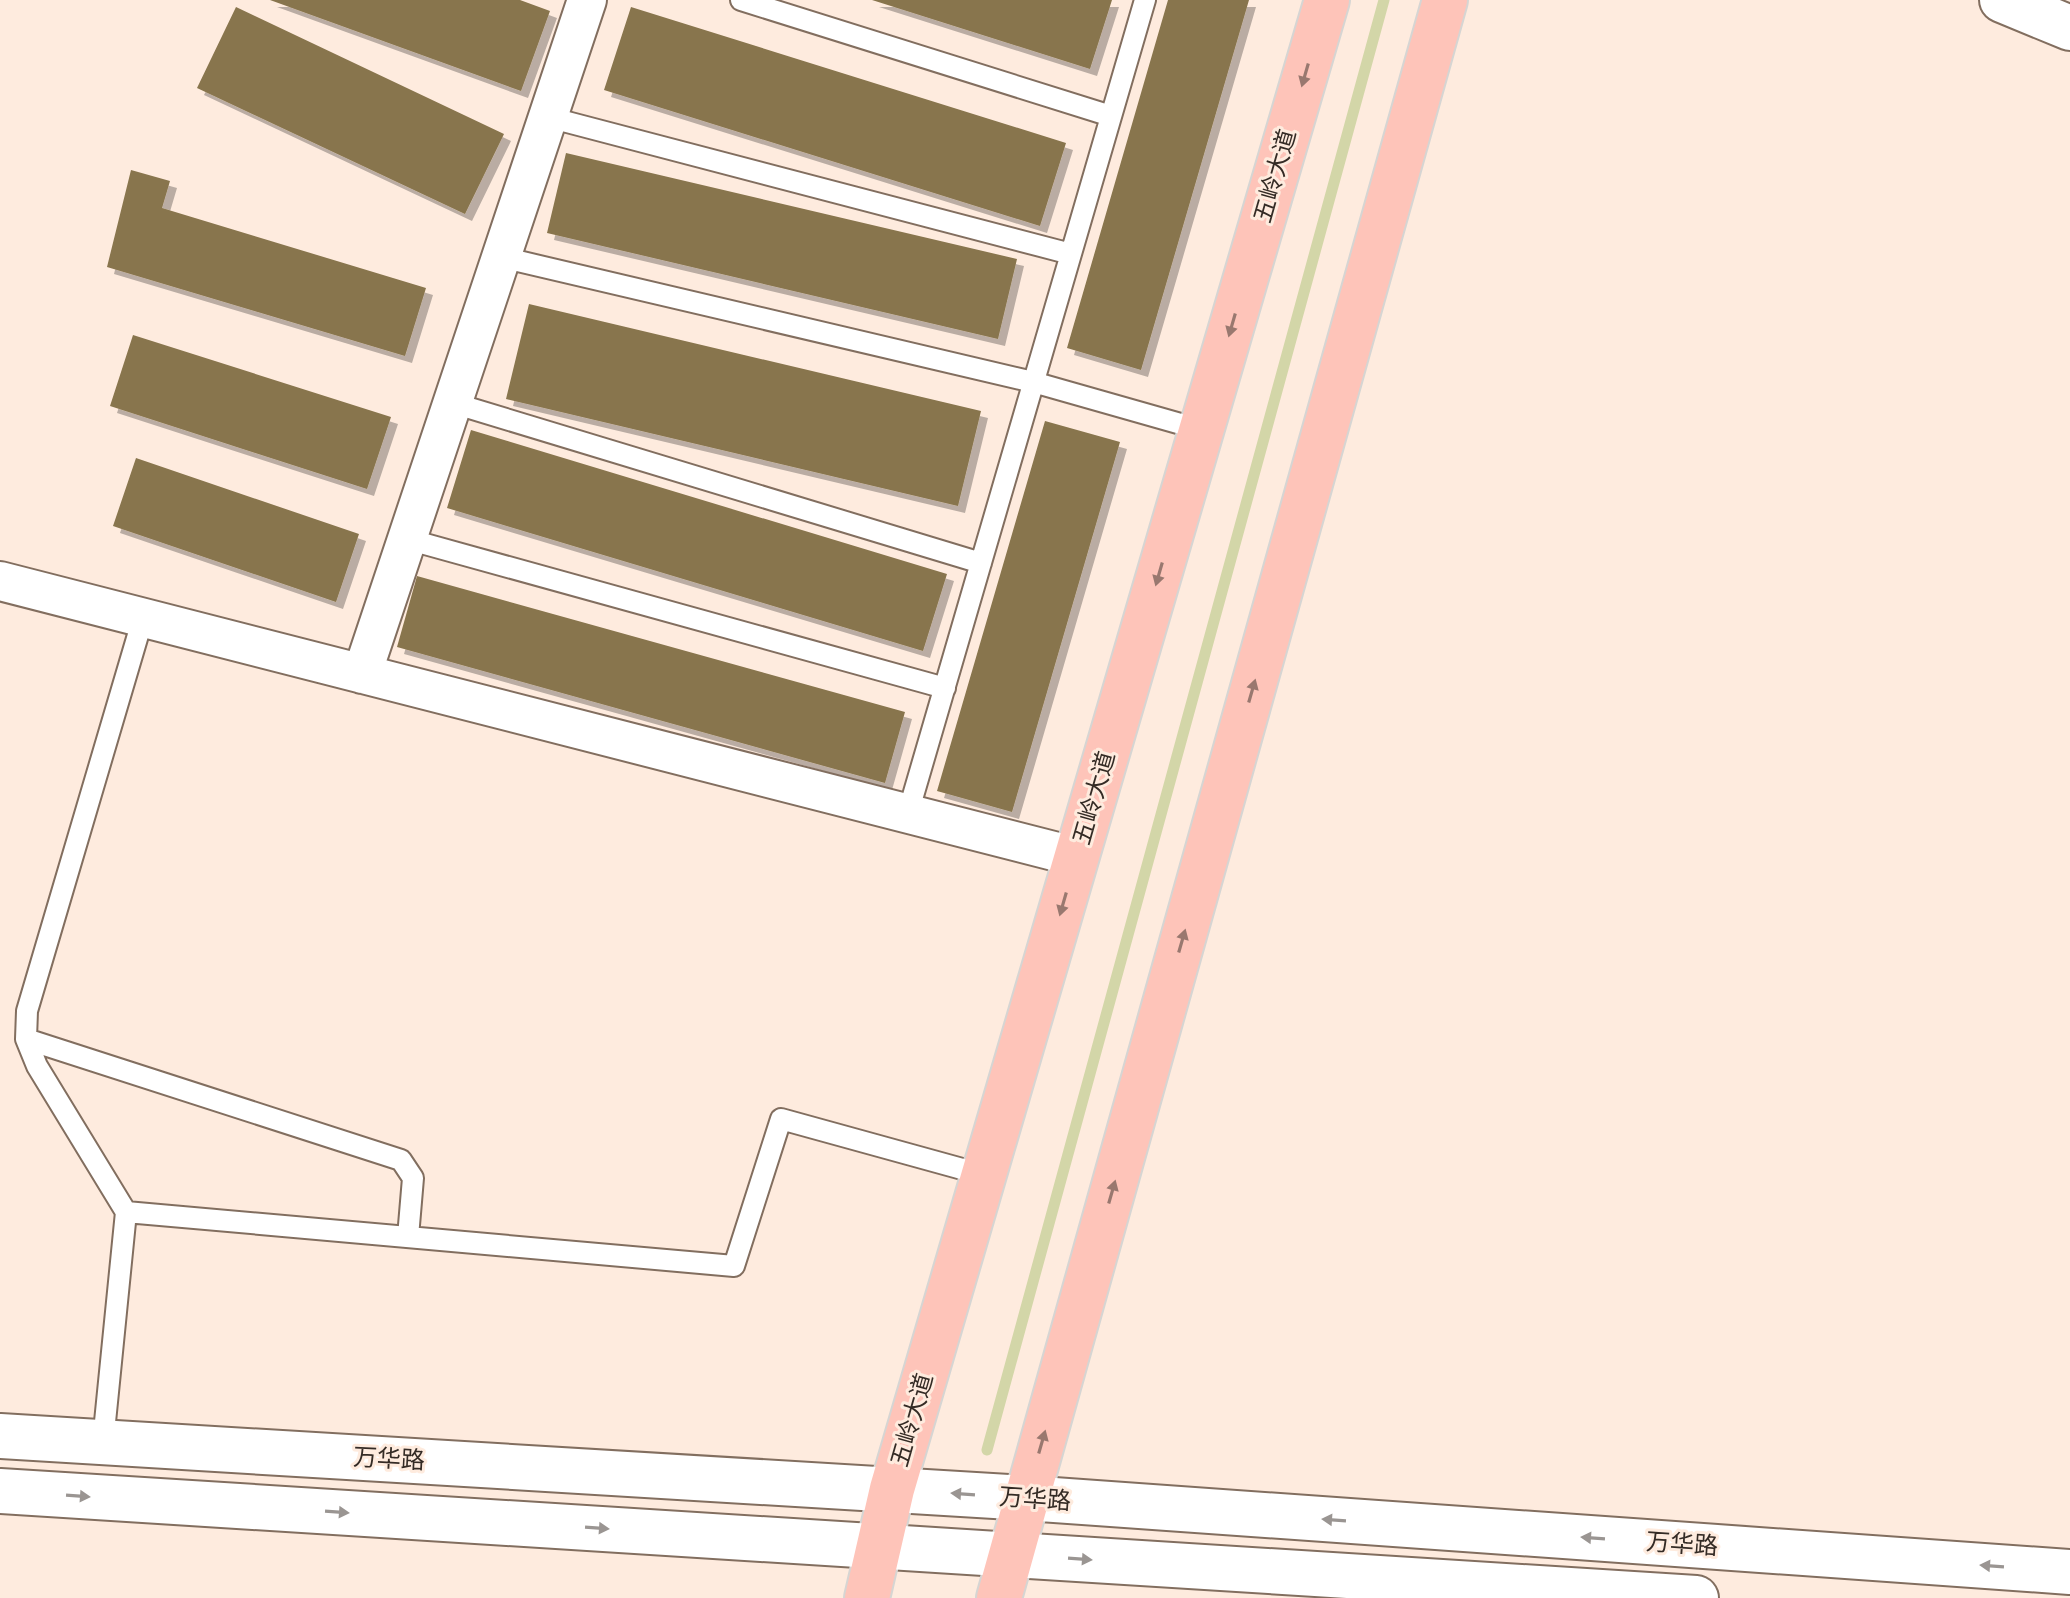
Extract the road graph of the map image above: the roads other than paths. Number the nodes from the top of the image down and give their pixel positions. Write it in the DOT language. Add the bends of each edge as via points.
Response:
graph roads {
  1 [pos="587,0"];
  2 [pos="741,0"];
  3 [pos="1145,0"];
  4 [pos="1327,0"];
  5 [pos="1445,0"];
  6 [pos="2002,0"];
  7 [pos="2070,28"];
  8 [pos="1111,116"];
  9 [pos="548,117"];
  10 [pos="1071,254"];
  11 [pos="501,257"];
  12 [pos="1033,382"];
  13 [pos="453,403"];
  14 [pos="1202,430"];
  15 [pos="407,539"];
  16 [pos="981,563"];
  17 [pos="0,581"];
  18 [pos="143,618"];
  19 [pos="362,674"];
  20 [pos="945,688"];
  21 [pos="908,813"];
  22 [pos="1077,857"];
  23 [pos="26,1039"];
  24 [pos="984,1175"];
  25 [pos="126,1212"];
  26 [pos="408,1237"];
  27 [pos="0,1436"];
  28 [pos="103,1442"];
  29 [pos="892,1489"];
  30 [pos="0,1491"];
  31 [pos="1026,1498"];
  32 [pos="878,1546"];
  33 [pos="1011,1555"];
  34 [pos="2070,1572"];
  35 [pos="867,1598"];
  36 [pos="999,1598"];
  37 [pos="1696,1598"];
  1 -- 9 [label="street"];
  2 -- 8 [label="lane"];
  3 -- 8 [label="lane"];
  4 -- 14 [label="main road, 五岭大道, one-way"];
  31 -- 5 [label="main road, one-way"];
  6 -- 7 [label="main road"];
  8 -- 10 [label="lane"];
  9 -- 10 [label="lane"];
  9 -- 11 [label="street"];
  10 -- 12 [label="lane"];
  11 -- 12 [label="lane"];
  11 -- 13 [label="street"];
  12 -- 14 [label="lane"];
  12 -- 16 [label="lane"];
  13 -- 15 [label="street"];
  13 -- 16 [label="lane"];
  14 -- 22 [label="main road, 五岭大道, one-way"];
  15 -- 19 [label="street"];
  15 -- 20 [label="lane"];
  16 -- 20 [label="lane"];
  17 -- 18 [label="street"];
  18 -- 19 [label="street"];
  18 -- 23 [label="lane" via="27,1011"];
  19 -- 21 [label="street"];
  20 -- 21 [label="lane"];
  21 -- 22 [label="street"];
  22 -- 24 [label="main road, 五岭大道, one-way"];
  23 -- 25 [label="lane"];
  23 -- 26 [label="lane" via="401,1160 413,1178"];
  24 -- 26 [label="lane" via="781,1119 734,1266"];
  24 -- 29 [label="main road, 五岭大道"];
  25 -- 26 [label="lane"];
  25 -- 28 [label="lane"];
  27 -- 28 [label="main road, 万华路"];
  28 -- 29 [label="main road, 万华路"];
  31 -- 29 [label="main road, 万华路, one-way"];
  29 -- 32 [label="main road, 五岭大道"];
  30 -- 32 [label="main road, one-way"];
  31 -- 33 [label="main road"];
  34 -- 31 [label="main road, 万华路, one-way"];
  32 -- 33 [label="main road"];
  32 -- 35 [label="main road, 五岭大道"];
  33 -- 36 [label="main road"];
  33 -- 37 [label="main road, one-way"];
}
